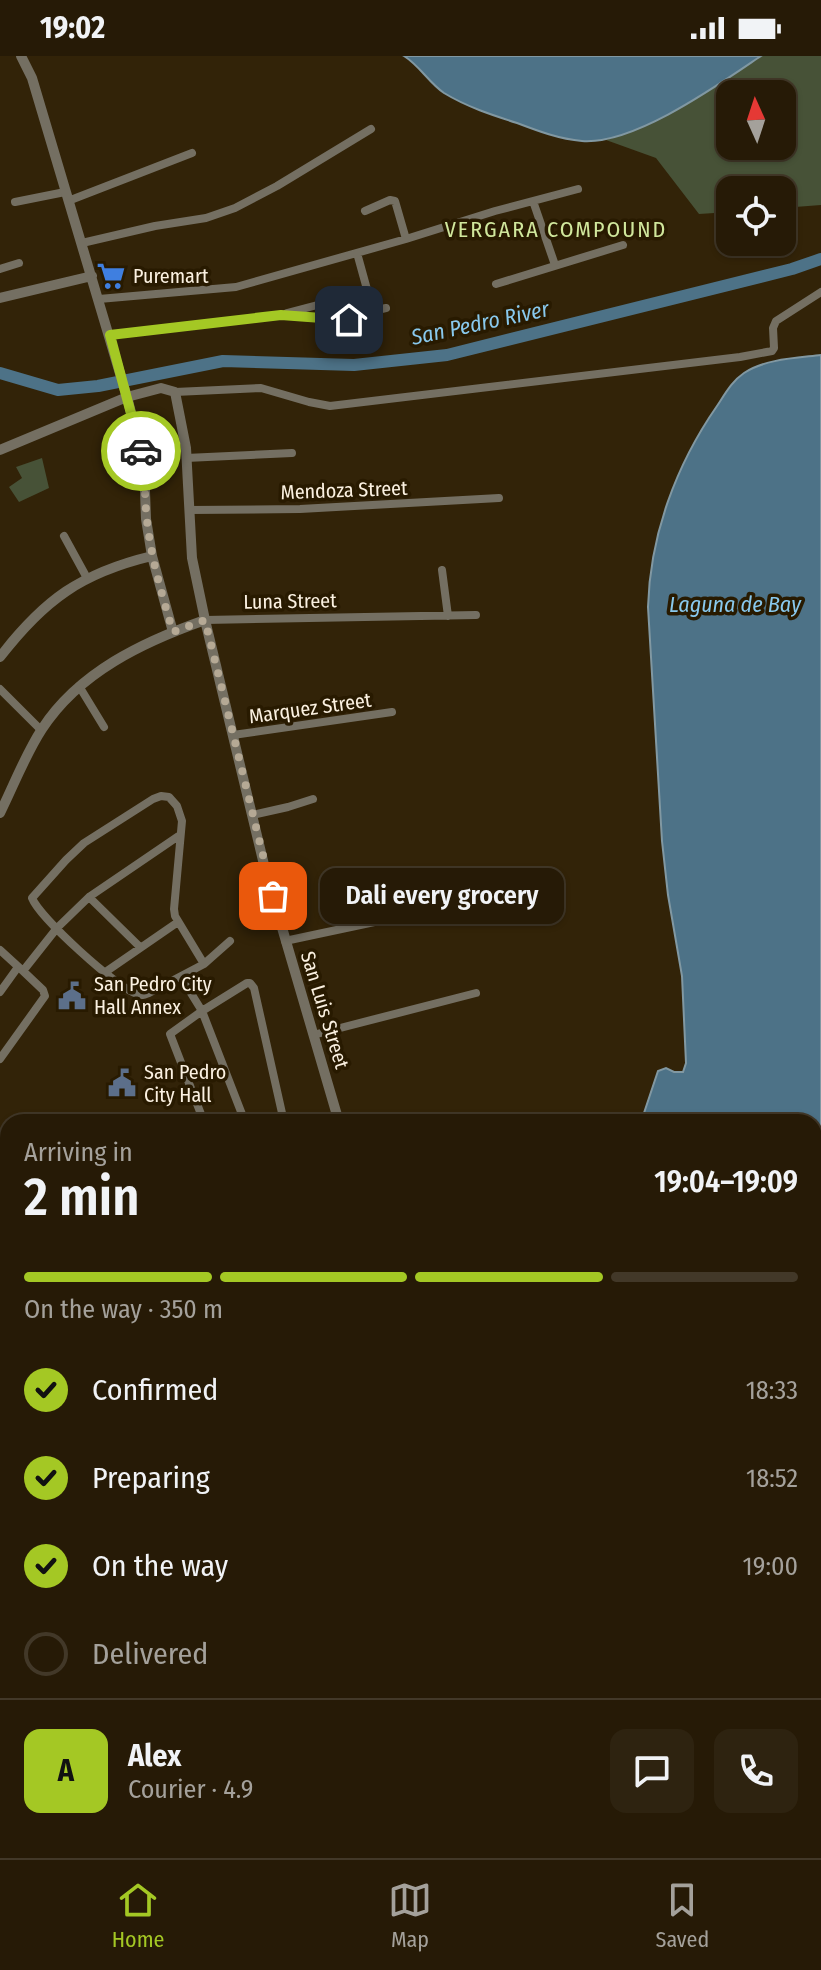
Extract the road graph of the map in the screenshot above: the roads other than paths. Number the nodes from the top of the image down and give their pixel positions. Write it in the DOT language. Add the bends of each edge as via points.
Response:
graph roads {
  1 [pos="26,57"];
  2 [pos="371,129"];
  3 [pos="192,153"];
  4 [pos="578,189"];
  5 [pos="67,197"];
  6 [pos="533,201"];
  7 [pos="15,202"];
  8 [pos="365,211"];
  9 [pos="406,239"];
  10 [pos="82,243"];
  11 [pos="623,245"];
  12 [pos="357,253"];
  13 [pos="19,263"];
  14 [pos="555,265"];
  15 [pos="0,269"];
  16 [pos="92,276"];
  17 [pos="496,284"];
  18 [pos="367,292"];
  19 [pos="821,292"];
  20 [pos="0,298"];
  21 [pos="99,299"];
  22 [pos="386,308"];
  23 [pos="373,311"];
  24 [pos="281,315"];
  25 [pos="110,335"];
  26 [pos="175,392"];
  27 [pos="126,393"];
  28 [pos="0,450"];
  29 [pos="292,453"];
  30 [pos="186,458"];
  31 [pos="499,498"];
  32 [pos="189,510"];
  33 [pos="64,536"];
  34 [pos="152,556"];
  35 [pos="442,570"];
  36 [pos="87,578"];
  37 [pos="476,615"];
  38 [pos="448,616"];
  39 [pos="205,620"];
  40 [pos="173,632"];
  41 [pos="0,657"];
  42 [pos="79,686"];
  43 [pos="0,689"];
  44 [pos="392,712"];
  45 [pos="104,727"];
  46 [pos="41,730"];
  47 [pos="233,735"];
  48 [pos="313,799"];
  49 [pos="0,813"];
  50 [pos="252,815"];
  51 [pos="180,835"];
  52 [pos="423,885"];
  53 [pos="89,897"];
  54 [pos="178,922"];
  55 [pos="57,928"];
  56 [pos="230,941"];
  57 [pos="285,941"];
  58 [pos="140,947"];
  59 [pos="0,950"];
  60 [pos="204,964"];
  61 [pos="21,969"];
  62 [pos="104,973"];
  63 [pos="181,977"];
  64 [pos="0,992"];
  65 [pos="476,993"];
  66 [pos="202,1011"];
  67 [pos="313,1035"];
  68 [pos="0,1059"];
  69 [pos="201,1114"];
  70 [pos="242,1114"];
  71 [pos="282,1114"];
  72 [pos="337,1114"];
  1 -- 5 [label="street"];
  2 -- 10 [label="street" via="235,208"];
  3 -- 5 [label="street"];
  4 -- 6 [label="street"];
  5 -- 7 [label="street"];
  5 -- 10 [label="street"];
  6 -- 9 [label="street"];
  6 -- 14 [label="street"];
  8 -- 9 [label="street" via="393,200"];
  9 -- 12 [label="street"];
  10 -- 16 [label="street"];
  11 -- 14 [label="street"];
  12 -- 18 [label="street"];
  12 -- 21 [label="street" via="236,287"];
  13 -- 15 [label="street"];
  14 -- 17 [label="street"];
  16 -- 20 [label="street"];
  16 -- 21 [label="street"];
  18 -- 23 [label="street"];
  18 -- 24 [label="street"];
  19 -- 26 [label="street" via="776,321 772,351 740,357 330,406 261,388"];
  21 -- 25 [label="street"];
  22 -- 23 [label="street"];
  23 -- 24 [label="street" via="349,320"];
  24 -- 25 [label="street"];
  25 -- 27 [label="street"];
  26 -- 27 [label="street" via="161,388"];
  26 -- 30 [label="street, San Luis Street"];
  27 -- 28 [label="street"];
  27 -- 34 [label="street" via="144,463"];
  29 -- 30 [label="street"];
  30 -- 32 [label="street, San Luis Street"];
  31 -- 32 [label="street, Mendoza Street"];
  32 -- 39 [label="street, San Luis Street"];
  33 -- 36 [label="street"];
  34 -- 36 [label="street"];
  34 -- 40 [label="street"];
  35 -- 38 [label="street"];
  36 -- 41 [label="street" via="35,615"];
  37 -- 38 [label="street, Luna Street"];
  38 -- 39 [label="street, Luna Street"];
  39 -- 40 [label="street, Luna Street"];
  39 -- 47 [label="street, San Luis Street"];
  40 -- 42 [label="street, Luna Street"];
  42 -- 45 [label="street"];
  42 -- 46 [label="street, Luna Street"];
  43 -- 46 [label="street"];
  44 -- 47 [label="street, Marquez Street"];
  46 -- 49 [label="street, Luna Street"];
  47 -- 50 [label="street, San Luis Street"];
  48 -- 50 [label="street"];
  50 -- 57 [label="street, San Luis Street"];
  51 -- 53 [label="street"];
  51 -- 54 [label="street" via="174,909"];
  51 -- 55 [label="street" via="177,806 161,796 84,843 32,898"];
  52 -- 57 [label="street" via="412,914"];
  53 -- 55 [label="street"];
  53 -- 58 [label="street"];
  54 -- 58 [label="street"];
  54 -- 60 [label="street"];
  55 -- 61 [label="street"];
  55 -- 62 [label="street"];
  56 -- 60 [label="street"];
  57 -- 67 [label="street, San Luis Street"];
  58 -- 62 [label="street"];
  59 -- 61 [label="street"];
  60 -- 63 [label="street"];
  61 -- 64 [label="street"];
  61 -- 68 [label="street" via="45,996"];
  62 -- 63 [label="street" via="142,995"];
  63 -- 66 [label="street"];
  65 -- 67 [label="street"];
  66 -- 69 [label="street" via="170,1034"];
  66 -- 70 [label="street"];
  66 -- 71 [label="street" via="244,983 253,985"];
  67 -- 72 [label="street, San Luis Street"];
}
